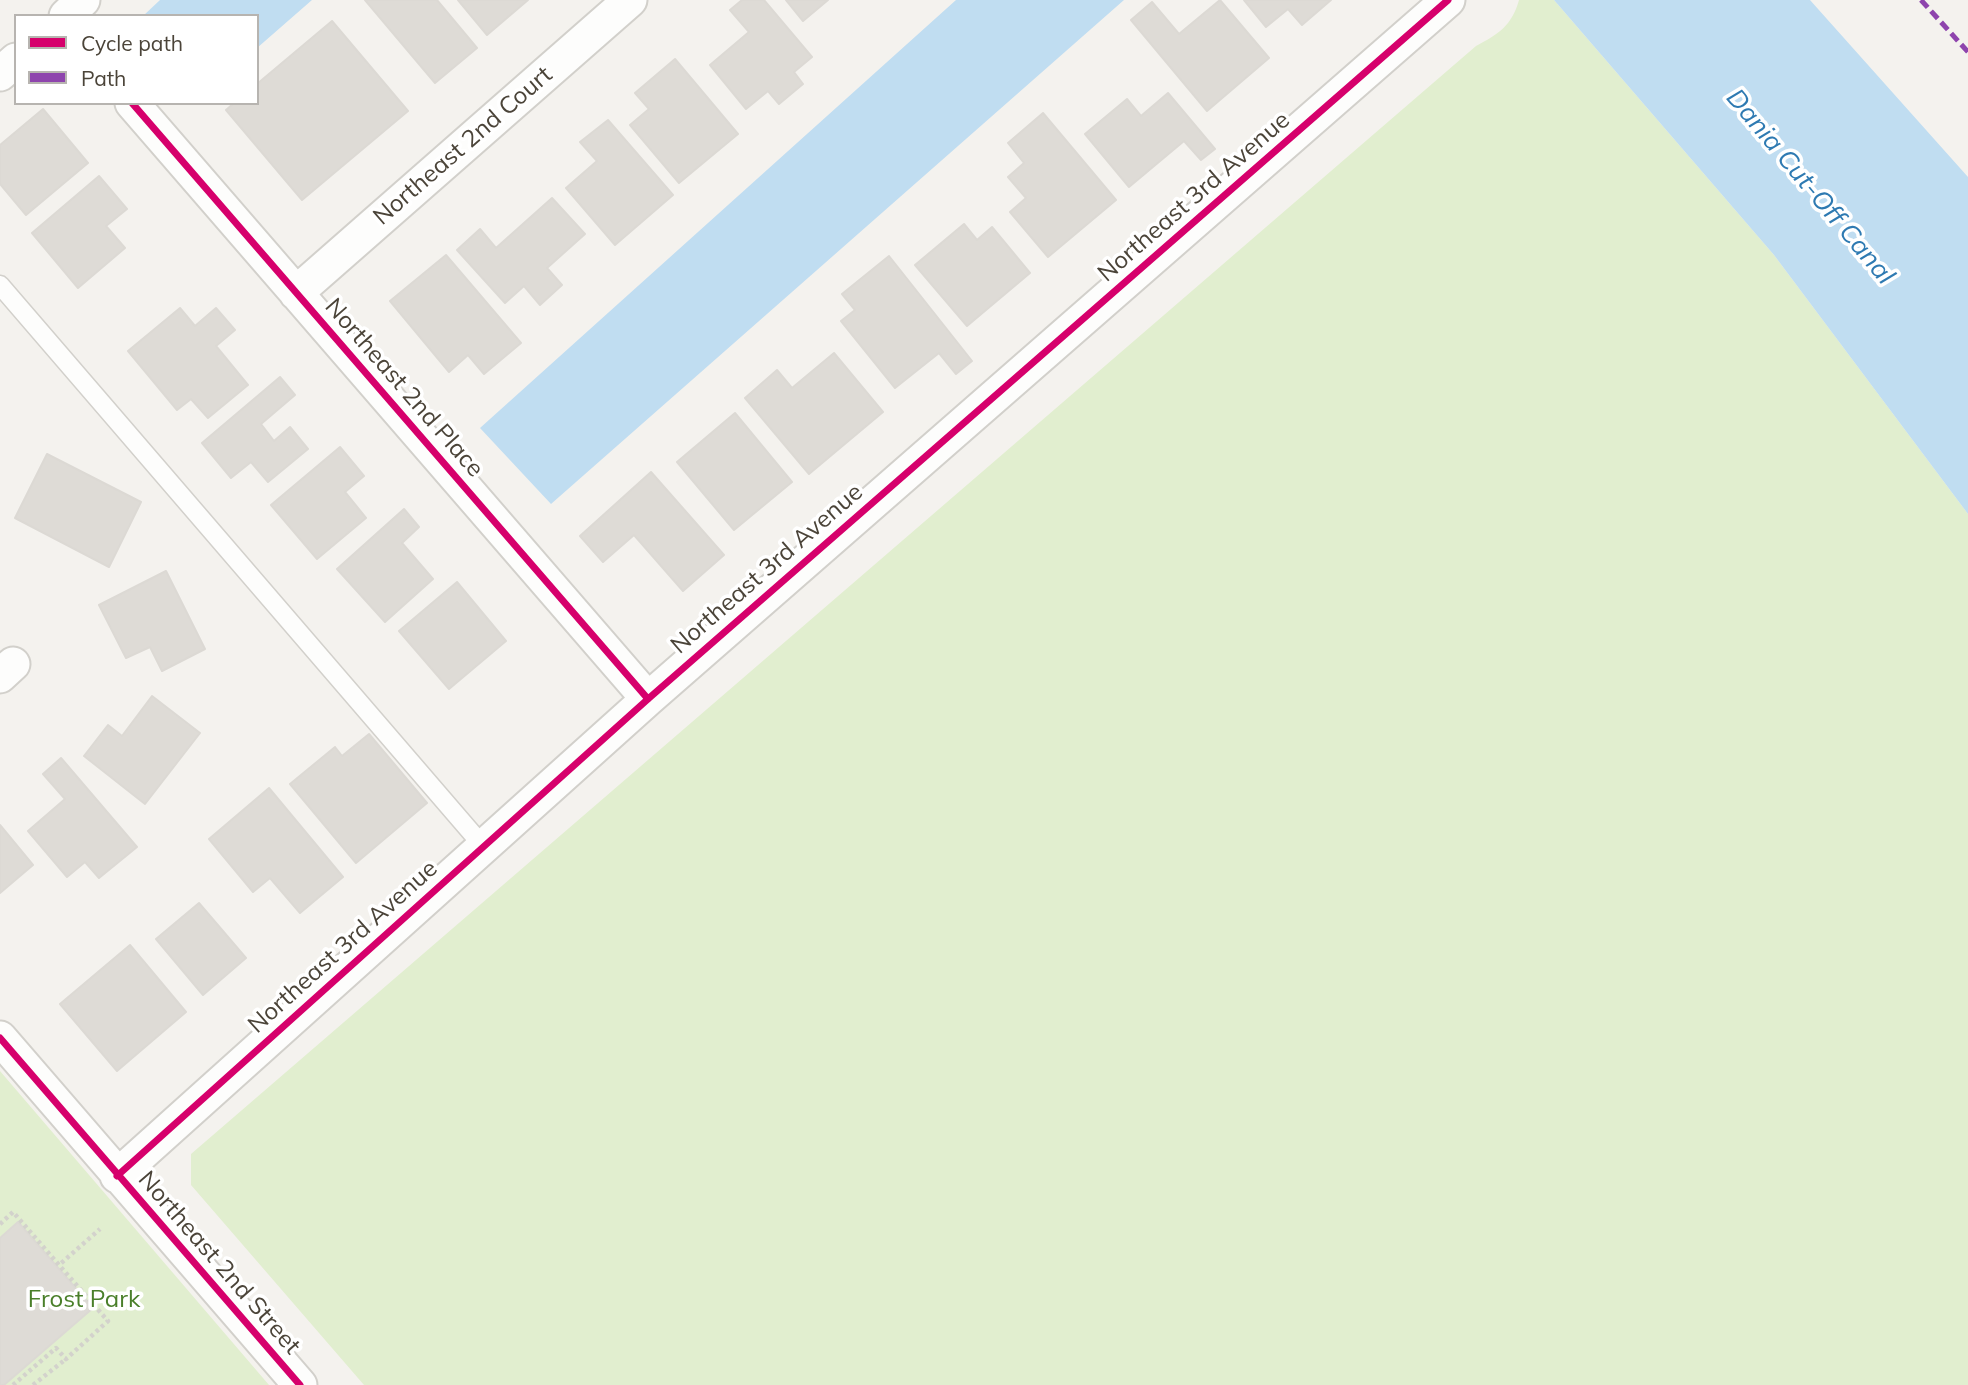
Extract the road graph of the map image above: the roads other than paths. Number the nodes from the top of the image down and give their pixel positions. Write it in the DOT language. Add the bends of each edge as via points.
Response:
graph roads {
  1 [pos="42,0"];
  2 [pos="83,0"];
  3 [pos="630,0"];
  4 [pos="1448,0"];
  5 [pos="54,14"];
  6 [pos="68,14"];
  7 [pos="14,62"];
  8 [pos="0,74"];
  9 [pos="134,105"];
  10 [pos="0,285"];
  11 [pos="296,293"];
  12 [pos="648,699"];
  13 [pos="483,846"];
  14 [pos="0,1038"];
  15 [pos="117,1176"];
  16 [pos="300,1385"];
  1 -- 5 [label="street"];
  2 -- 6 [label="street"];
  3 -- 11 [label="street, Northeast 2nd Court"];
  4 -- 12 [label="street, Northeast 3rd Avenue"];
  7 -- 8 [label="street"];
  9 -- 11 [label="street, Northeast 2nd Place"];
  10 -- 13 [label="lane"];
  11 -- 12 [label="street, Northeast 2nd Place"];
  12 -- 13 [label="street, Northeast 3rd Avenue"];
  13 -- 15 [label="street, Northeast 3rd Avenue"];
  14 -- 15 [label="street, Northeast 2nd Street"];
  15 -- 16 [label="street, Northeast 2nd Street"];
}
